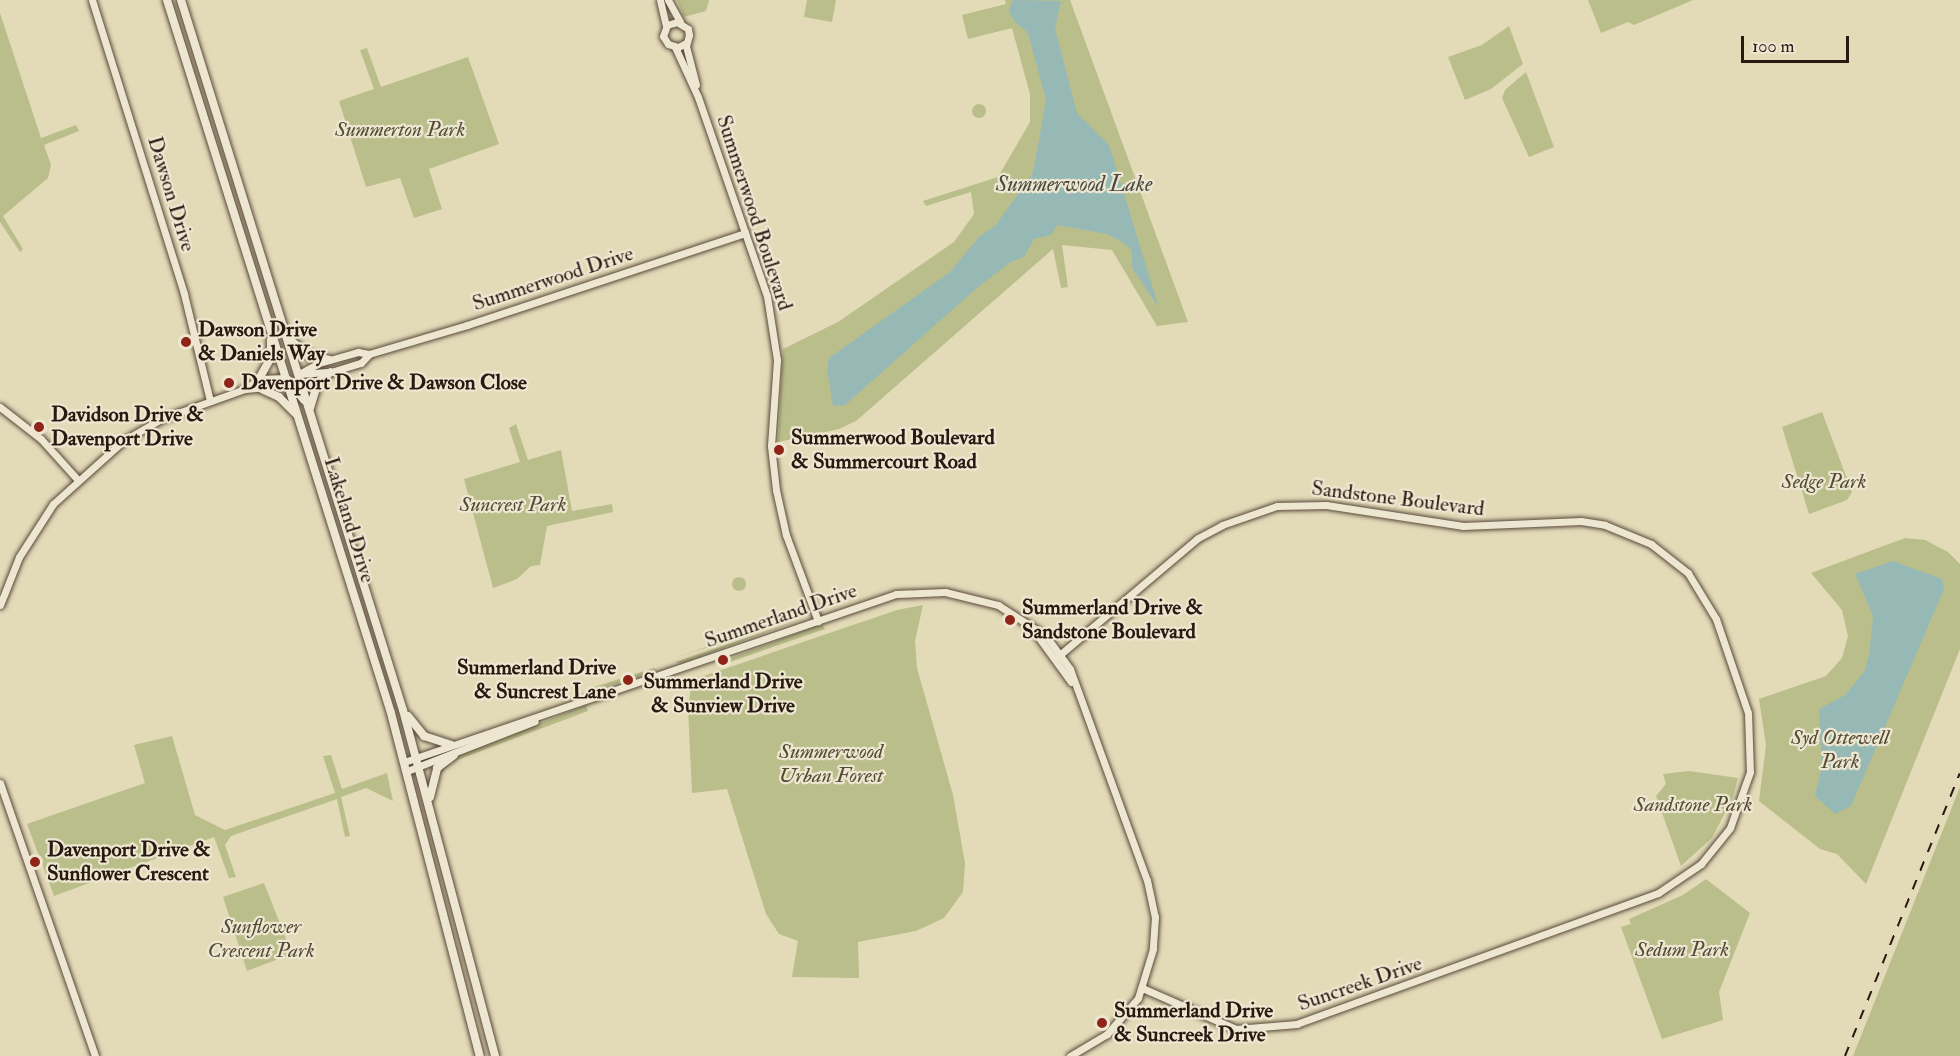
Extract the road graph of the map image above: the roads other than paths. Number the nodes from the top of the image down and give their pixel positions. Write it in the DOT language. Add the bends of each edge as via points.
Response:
graph roads {
  1 [pos="92,0"];
  2 [pos="166,0"];
  3 [pos="181,0"];
  4 [pos="660,0"];
  5 [pos="668,0"];
  6 [pos="680,22"];
  7 [pos="666,26"];
  8 [pos="686,43"];
  9 [pos="675,47"];
  10 [pos="698,97"];
  11 [pos="745,233"];
  12 [pos="270,330"];
  13 [pos="286,336"];
  14 [pos="290,346"];
  15 [pos="276,347"];
  16 [pos="369,354"];
  17 [pos="329,360"];
  18 [pos="288,365"];
  19 [pos="332,372"];
  20 [pos="298,374"];
  21 [pos="285,378"];
  22 [pos="259,379"];
  23 [pos="295,388"];
  24 [pos="245,389"];
  25 [pos="262,389"];
  26 [pos="210,401"];
  27 [pos="0,407"];
  28 [pos="309,409"];
  29 [pos="297,415"];
  30 [pos="77,479"];
  31 [pos="0,605"];
  32 [pos="818,621"];
  33 [pos="1058,656"];
  34 [pos="403,710"];
  35 [pos="548,714"];
  36 [pos="452,745"];
  37 [pos="454,755"];
  38 [pos="417,758"];
  39 [pos="404,762"];
  40 [pos="420,767"];
  41 [pos="407,771"];
  42 [pos="0,783"];
  43 [pos="429,805"];
  44 [pos="1487,956"];
  45 [pos="1142,988"];
  46 [pos="95,1056"];
  47 [pos="480,1056"];
  48 [pos="495,1056"];
  49 [pos="1070,1056"];
  1 -- 26 [label="street, Dawson Drive" via="184,294"];
  2 -- 12 [label="main road, Lakeland Drive"];
  3 -- 13 [label="main road, Lakeland Drive"];
  4 -- 7 [label="street"];
  5 -- 6 [label="street"];
  6 -- 7 [label="street"];
  6 -- 8 [label="street" via="689,32"];
  7 -- 9 [label="street" via="664,39"];
  8 -- 9 [label="street"];
  8 -- 10 [label="street, Summerwood Boulevard"];
  9 -- 10 [label="street, Summerwood Boulevard"];
  10 -- 11 [label="street, Summerwood Boulevard"];
  11 -- 16 [label="street, Summerwood Drive"];
  11 -- 32 [label="street, Summerwood Boulevard" via="774,325 777,360 771,446 776,490 786,535"];
  12 -- 15 [label="main road, Lakeland Drive"];
  12 -- 22 [label="main road" via="271,357"];
  13 -- 14 [label="main road, Lakeland Drive"];
  13 -- 17 [label="main road" via="308,355"];
  14 -- 18 [label="main road"];
  14 -- 20 [label="main road, Lakeland Drive"];
  15 -- 18 [label="main road"];
  15 -- 21 [label="main road, Lakeland Drive"];
  16 -- 17 [label="street, Summerwood Drive" via="358,352"];
  16 -- 19 [label="street, Summerwood Drive" via="361,363"];
  17 -- 20 [label="street, Summerwood Drive"];
  18 -- 20 [label="main road"];
  18 -- 21 [label="main road"];
  19 -- 20 [label="street, Summerwood Drive"];
  19 -- 28 [label="main road" via="318,382"];
  20 -- 23 [label="main road"];
  20 -- 28 [label="main road, Lakeland Drive"];
  21 -- 22 [label="street"];
  21 -- 23 [label="main road"];
  21 -- 25 [label="street"];
  21 -- 29 [label="main road, Lakeland Drive"];
  22 -- 24 [label="street"];
  23 -- 28 [label="main road"];
  23 -- 29 [label="main road"];
  24 -- 25 [label="street"];
  24 -- 26 [label="street"];
  25 -- 29 [label="main road" via="279,397"];
  26 -- 30 [label="street" via="161,419 123,441"];
  27 -- 30 [label="street" via="41,439"];
  28 -- 34 [label="main road, Lakeland Drive"];
  29 -- 39 [label="main road, Lakeland Drive"];
  30 -- 31 [label="street" via="38,524 15,564"];
  32 -- 33 [label="street, Summerland Drive" via="896,594 945,592 986,601 1026,622"];
  32 -- 35 [label="street, Summerland Drive"];
  33 -- 44 [label="street, Sandstone Boulevard" via="1198,538 1222,525 1277,506 1326,505 1482,527 1581,521 1630,534 1668,556 1688,573 1709,605 1748,713 1750,772 1732,825 1701,864 1670,887"];
  33 -- 45 [label="street" via="1128,831 1155,917 1153,949"];
  34 -- 36 [label="main road" via="424,736"];
  34 -- 38 [label="main road, Lakeland Drive"];
  35 -- 36 [label="street, Summerland Drive"];
  35 -- 37 [label="street, Summerland Drive"];
  36 -- 38 [label="street, Summerland Drive"];
  37 -- 40 [label="street, Summerland Drive"];
  37 -- 43 [label="main road" via="437,768"];
  38 -- 39 [label="street, Summerland Drive"];
  38 -- 40 [label="main road, Lakeland Drive"];
  39 -- 41 [label="main road, Lakeland Drive"];
  40 -- 41 [label="street, Summerland Drive"];
  40 -- 43 [label="main road, Lakeland Drive"];
  41 -- 47 [label="main road, Lakeland Drive"];
  42 -- 46 [label="street"];
  43 -- 48 [label="main road, Lakeland Drive"];
  44 -- 45 [label="street, Suncreek Drive" via="1297,1024 1257,1029 1236,1029"];
  45 -- 49 [label="street" via="1107,1034 1083,1052"];
}
